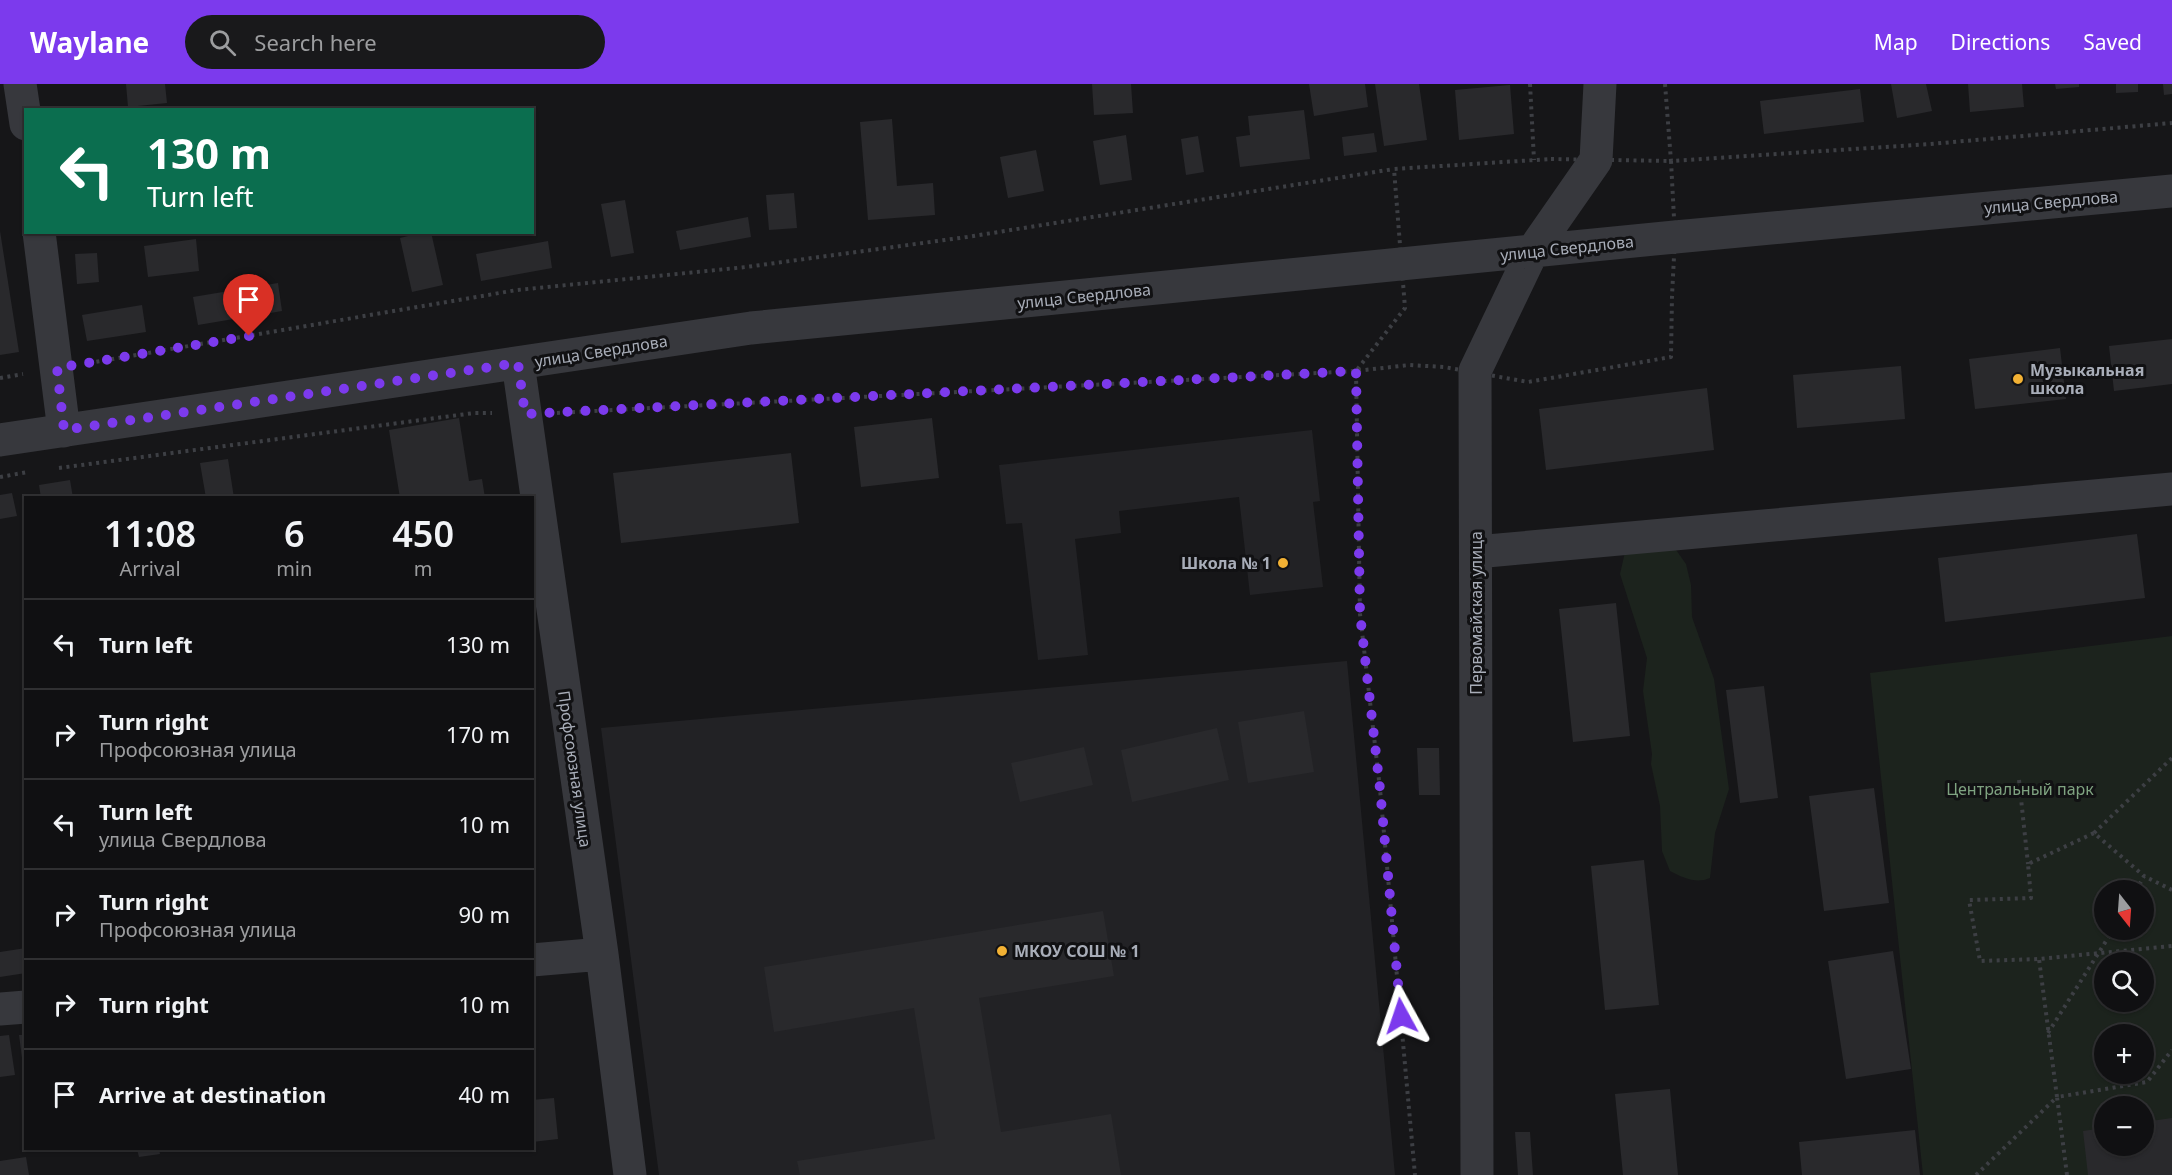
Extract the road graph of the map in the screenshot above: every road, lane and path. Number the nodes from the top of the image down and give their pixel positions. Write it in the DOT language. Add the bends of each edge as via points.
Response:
graph roads {
  1 [pos="20,84"];
  2 [pos="1530,84"];
  3 [pos="1600,84"];
  4 [pos="1665,84"];
  5 [pos="24,111"];
  6 [pos="2172,123"];
  7 [pos="1534,160"];
  8 [pos="1394,169"];
  9 [pos="2172,191"];
  10 [pos="39,234"];
  11 [pos="1532,252"];
  12 [pos="518,363"];
  13 [pos="57,368"];
  14 [pos="0,378"];
  15 [pos="525,414"];
  16 [pos="64,430"];
  17 [pos="0,440"];
  18 [pos="51,469"];
  19 [pos="29,472"];
  20 [pos="0,477"];
  21 [pos="2172,489"];
  22 [pos="1476,552"];
  23 [pos="2172,758"];
  24 [pos="2019,780"];
  25 [pos="2094,833"];
  26 [pos="2028,864"];
  27 [pos="2144,876"];
  28 [pos="2142,880"];
  29 [pos="2172,890"];
  30 [pos="2172,946"];
  31 [pos="2110,952"];
  32 [pos="602,954"];
  33 [pos="2094,954"];
  34 [pos="2039,959"];
  35 [pos="534,960"];
  36 [pos="2094,962"];
  37 [pos="24,1007"];
  38 [pos="0,1009"];
  39 [pos="2048,1033"];
  40 [pos="2172,1050"];
  41 [pos="2057,1097"];
  42 [pos="630,1175"];
  43 [pos="1415,1175"];
  44 [pos="1477,1175"];
  45 [pos="1976,1175"];
  46 [pos="2067,1175"];
  1 -- 5 [label="street"];
  2 -- 7 [label="path"];
  3 -- 11 [label="street, Первомайская улица" via="1596,160"];
  4 -- 6 [label="path" via="1671,161"];
  8 -- 13 [label="path" via="966,237 746,267 518,290"];
  9 -- 11 [label="street, улица Свердлова"];
  10 -- 13 [label="street"];
  11 -- 12 [label="street, улица Свердлова" via="751,328"];
  11 -- 22 [label="street, Первомайская улица" via="1475,371"];
  12 -- 15 [label="street, Профсоюзная улица"];
  12 -- 16 [label="street, улица Свердлова"];
  13 -- 14 [label="path"];
  13 -- 16 [label="street"];
  15 -- 18 [label="path" via="474,413"];
  15 -- 32 [label="street, Профсоюзная улица"];
  15 -- 43 [label="path" via="1356,371 1360,614"];
  16 -- 17 [label="street, улица Свердлова"];
  19 -- 20 [label="path"];
  21 -- 22 [label="street"];
  22 -- 44 [label="street, Первомайская улица"];
  23 -- 25 [label="path"];
  24 -- 26 [label="path"];
  25 -- 26 [label="path"];
  25 -- 27 [label="path"];
  26 -- 34 [label="path" via="2031,898 1969,900 1980,961"];
  27 -- 28 [label="path"];
  27 -- 29 [label="path"];
  30 -- 31 [label="path"];
  32 -- 35 [label="street"];
  32 -- 42 [label="street, Профсоюзная улица"];
  33 -- 34 [label="path"];
  34 -- 39 [label="path"];
  36 -- 39 [label="path"];
  37 -- 38 [label="street"];
  39 -- 41 [label="path"];
  40 -- 41 [label="path" via="2147,1082"];
  41 -- 45 [label="path"];
  41 -- 46 [label="path"];
}
